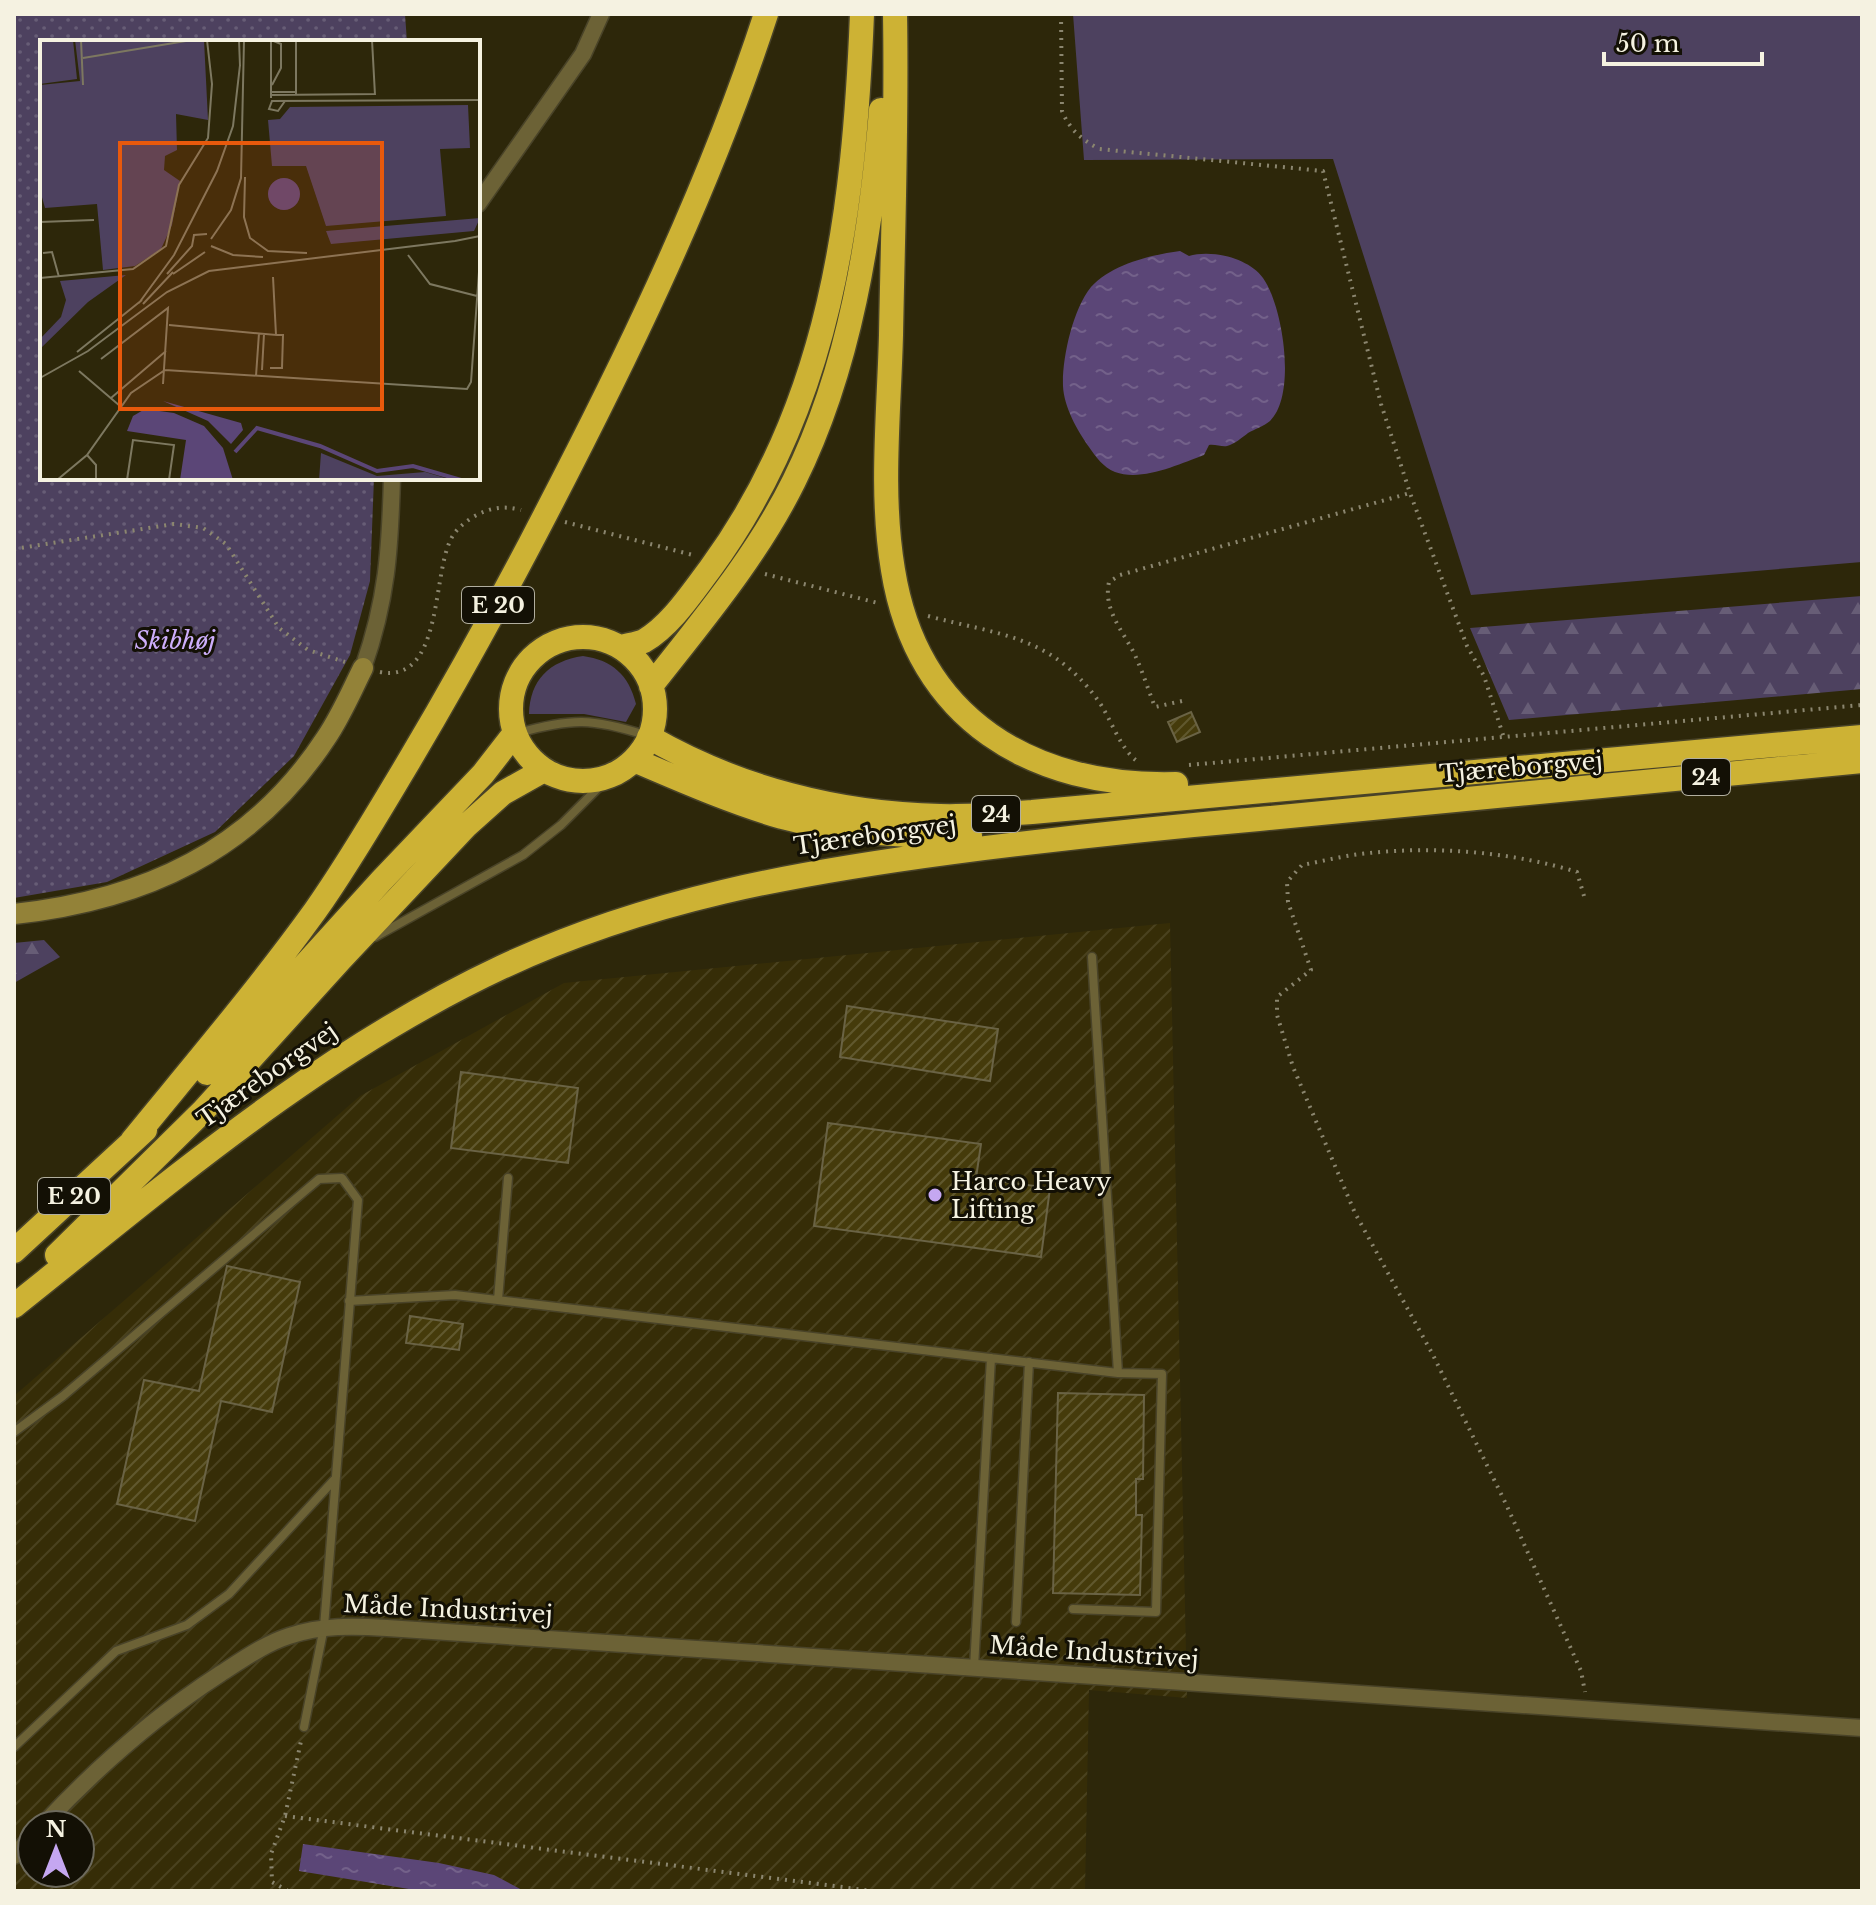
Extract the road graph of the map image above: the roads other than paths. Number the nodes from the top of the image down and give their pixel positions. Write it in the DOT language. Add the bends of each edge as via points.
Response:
graph roads {
  1 [pos="601,14"];
  2 [pos="766,14"];
  3 [pos="862,14"];
  4 [pos="887,14"];
  5 [pos="895,14"];
  6 [pos="480,201"];
  7 [pos="392,480"];
  8 [pos="621,647"];
  9 [pos="363,668"];
  10 [pos="651,686"];
  11 [pos="514,734"];
  12 [pos="649,737"];
  13 [pos="1862,737"];
  14 [pos="634,760"];
  15 [pos="1862,761"];
  16 [pos="544,770"];
  17 [pos="610,776"];
  18 [pos="1354,783"];
  19 [pos="1081,835"];
  20 [pos="14,914"];
  21 [pos="1092,957"];
  22 [pos="341,959"];
  23 [pos="132,1141"];
  24 [pos="508,1178"];
  25 [pos="14,1251"];
  26 [pos="14,1297"];
  27 [pos="498,1300"];
  28 [pos="349,1301"];
  29 [pos="14,1306"];
  30 [pos="991,1358"];
  31 [pos="1029,1362"];
  32 [pos="1118,1373"];
  33 [pos="14,1432"];
  34 [pos="335,1479"];
  35 [pos="1073,1609"];
  36 [pos="1016,1622"];
  37 [pos="324,1627"];
  38 [pos="974,1668"];
  39 [pos="304,1727"];
  40 [pos="1862,1728"];
  41 [pos="14,1747"];
  42 [pos="58,1809"];
  1 -- 6 [label="street" via="583,54"];
  2 -- 23 [label="highway, E 20" via="715,149 626,355 454,683 317,908"];
  3 -- 8 [label="highway" via="846,216 823,331 781,449 724,550 697,586 642,642"];
  4 -- 10 [label="highway" via="871,208 848,332 826,400 794,481 756,546"];
  5 -- 18 [label="highway" via="888,528 899,599 932,677 991,738 1020,755 1091,779 1135,786"];
  7 -- 9 [label="street" via="390,553 381,612"];
  8 -- 10 [label="highway"];
  8 -- 11 [label="highway, E 20" via="583,637 563,639 529,660 515,686 510,715"];
  9 -- 20 [label="street" via="307,765 231,838 136,889 83,905"];
  10 -- 12 [label="highway" via="655,702"];
  11 -- 12 [label="lane" via="574,722 605,723"];
  11 -- 16 [label="highway" via="531,761"];
  11 -- 23 [label="highway, Tjæreborgvej / E 20" via="187,1095"];
  12 -- 14 [label="highway"];
  12 -- 18 [label="highway, 24" via="689,759 808,800 941,816"];
  13 -- 18 [label="highway, Tjæreborgvej / 24"];
  14 -- 17 [label="highway"];
  14 -- 19 [label="highway, 24" via="785,818 852,830 937,837"];
  15 -- 19 [label="highway, Tjæreborgvej / 24"];
  16 -- 17 [label="highway" via="576,781"];
  16 -- 22 [label="highway, Tjæreborgvej / E 20" via="503,793 475,818"];
  17 -- 22 [label="lane" via="523,855"];
  19 -- 29 [label="highway, Tjæreborgvej" via="768,880 636,915 505,966 331,1061"];
  21 -- 32 [label="lane"];
  22 -- 26 [label="highway, Tjæreborgvej / E 20" via="203,1111"];
  23 -- 25 [label="highway, Tjæreborgvej / E 20"];
  24 -- 27 [label="lane"];
  27 -- 28 [label="lane" via="455,1295"];
  27 -- 30 [label="lane"];
  28 -- 33 [label="lane, Måde Industrivej" via="358,1200 342,1178 319,1179"];
  28 -- 34 [label="lane, Måde Industrivej"];
  30 -- 31 [label="lane"];
  30 -- 38 [label="lane"];
  31 -- 32 [label="lane"];
  31 -- 36 [label="lane"];
  32 -- 35 [label="lane" via="1162,1374 1156,1612"];
  34 -- 37 [label="lane, Måde Industrivej"];
  34 -- 41 [label="lane" via="229,1594 187,1625 116,1651"];
  37 -- 38 [label="street, Måde Industrivej"];
  37 -- 39 [label="lane"];
  37 -- 42 [label="street, Måde Industrivej" via="256,1651 190,1695 145,1727"];
  38 -- 40 [label="street, Måde Industrivej"];
}
